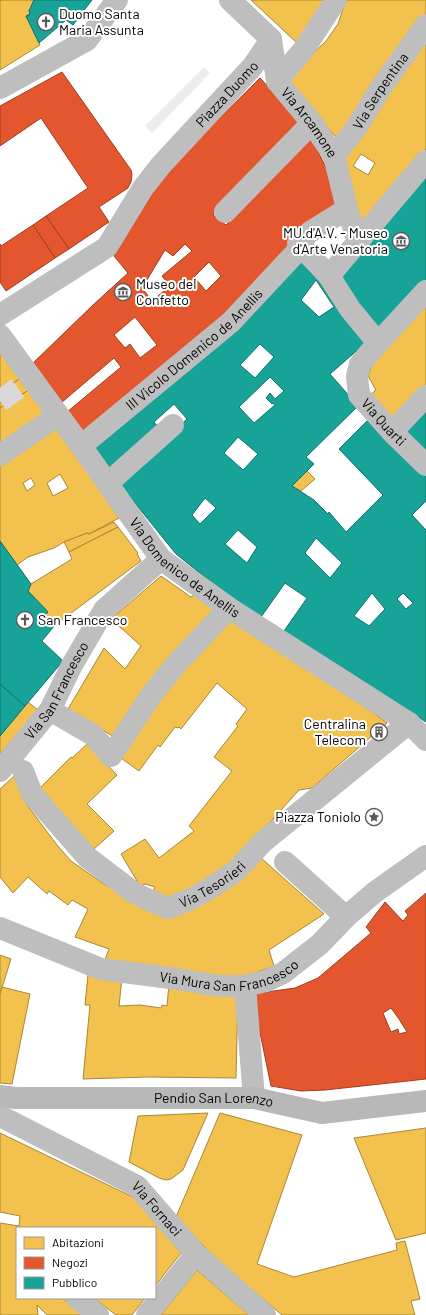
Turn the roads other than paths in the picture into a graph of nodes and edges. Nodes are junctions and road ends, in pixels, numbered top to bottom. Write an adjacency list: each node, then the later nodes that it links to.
1 (117, 0): 7 (street)
2 (230, 0): 5 (street)
3 (336, 0): 6 (street)
4 (426, 25): 9 (street, Via Serpentina)
5 (270, 39): 6 (street, Via Arcamone); 17 (street, Piazza Duomo)
6 (277, 81): 8 (street, Via Arcamone)
7 (0, 88)
8 (312, 123): 9 (street, Via Arcamone); 12 (street)
9 (334, 156): 11 (street, Via Arcamone)
10 (426, 161): 13 (street)
11 (346, 209): 13 (street, Via Arcamone); 14 (street, III Vicolo Domenico de Anellis)
12 (225, 212)
13 (358, 241): 15 (street)
14 (302, 246): 15 (street); 24 (street, III Vicolo Domenico de Anellis)
15 (329, 276): 19 (street)
16 (426, 291): 19 (street, Via Quarti)
17 (0, 315)
18 (0, 336): 21 (street, Via Domenico de Anellis)
19 (378, 343): 23 (street, Via Quarti)
20 (426, 396): 23 (street)
21 (58, 415): 24 (street, Via Domenico de Anellis); 25 (street)
22 (173, 425): 27 (street)
23 (392, 432): 26 (street, Via Quarti)
24 (81, 446): 27 (street, Via Domenico de Anellis)
25 (0, 456)
26 (426, 465)
27 (108, 483): 28 (street, Via Domenico de Anellis)
28 (162, 559): 29 (street, Via Domenico de Anellis); 30 (street, Via San Francesco)
29 (229, 608): 30 (street); 31 (street, Via Domenico de Anellis)
30 (50, 710): 33 (street, Via San Francesco)
31 (409, 724): 32 (street, Via Domenico de Anellis); 34 (street, Via Tesorieri)
32 (426, 740)
33 (0, 771)
34 (23, 771)
35 (426, 856): 37 (street, Via Mura San Francesco)
36 (285, 862): 37 (street)
37 (346, 917): 39 (street, Via Mura San Francesco)
38 (0, 928): 39 (street, Via Mura San Francesco)
39 (245, 986): 41 (street)
40 (0, 1096): 41 (street, Pendio San Lorenzo)
41 (254, 1098): 42 (street, Pendio San Lorenzo)
42 (426, 1101)
43 (0, 1116): 44 (street, Via Fornaci)
44 (196, 1254): 47 (street); 48 (street, Via Fornaci)
45 (78, 1299): 46 (street)
46 (98, 1315)
47 (148, 1315)
48 (265, 1315)

